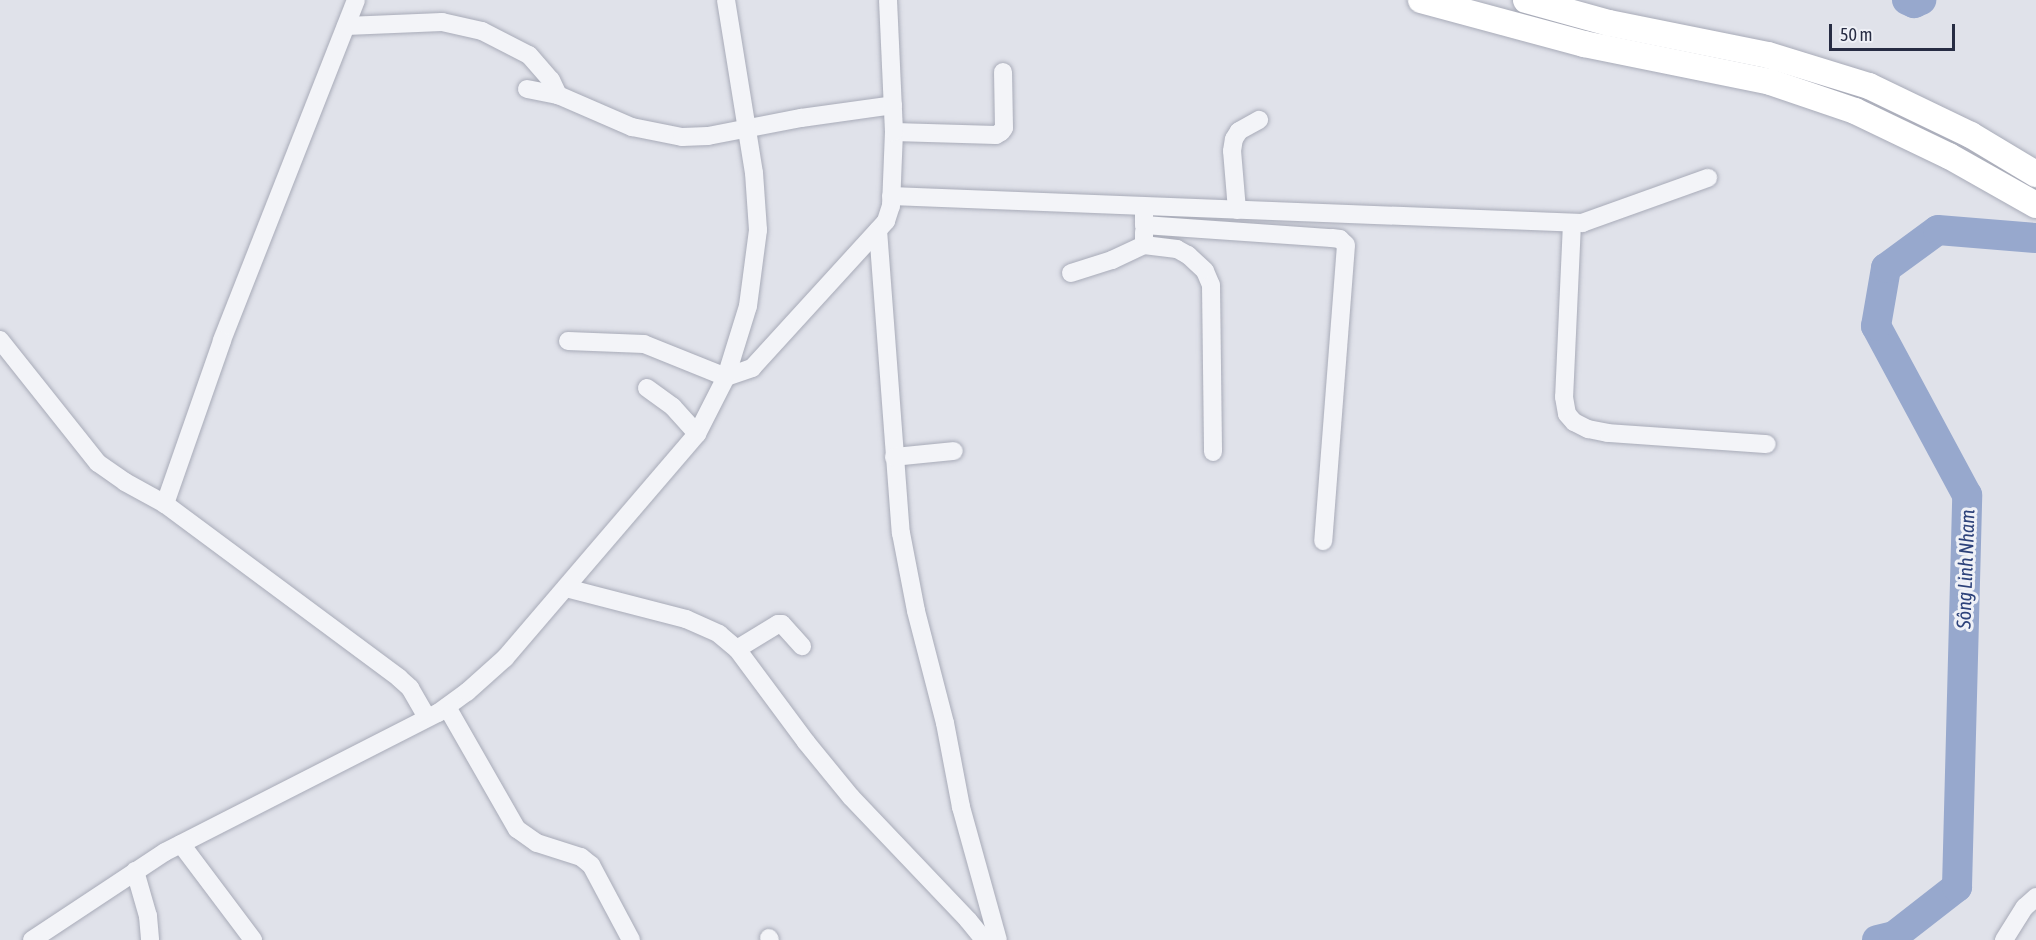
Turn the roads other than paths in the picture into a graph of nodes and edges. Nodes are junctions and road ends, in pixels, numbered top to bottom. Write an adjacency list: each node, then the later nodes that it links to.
1 (356, 0): 6 (street)
2 (726, 0): 12 (street)
3 (888, 0): 10 (street)
4 (1421, 0): 17 (highway)
5 (1526, 0): 14 (highway)
6 (346, 26): 9 (street); 33 (street)
7 (1003, 72): 13 (street)
8 (527, 89): 9 (street)
9 (558, 95): 12 (street)
10 (892, 105): 12 (street); 13 (street)
11 (1259, 120): 18 (street)
12 (745, 129): 26 (street)
13 (894, 132): 16 (street)
14 (2036, 174)
15 (1708, 178): 20 (street)
16 (891, 196): 19 (street); 21 (street)
17 (2036, 206)
18 (1237, 210): 19 (street); 20 (street)
19 (1144, 216): 22 (street); 34 (street)
20 (1572, 223): 29 (street)
21 (878, 230): 26 (street); 32 (street)
22 (1144, 245): 23 (street); 31 (street)
23 (1071, 273)
24 (0, 340): 33 (street)
25 (568, 341): 26 (street)
26 (726, 377): 28 (street)
27 (647, 388): 28 (street)
28 (697, 434): 35 (street)
29 (1767, 444)
30 (954, 451): 32 (street)
31 (1213, 452)
32 (894, 457): 48 (street)
33 (165, 504): 39 (street)
34 (1323, 541)
35 (566, 588): 37 (street); 38 (street)
36 (802, 646): 37 (street)
37 (737, 649): 47 (street)
38 (447, 707): 39 (street); 46 (street)
39 (428, 718): 40 (street)
40 (181, 844): 41 (street); 45 (street)
41 (135, 871): 43 (street); 44 (street)
42 (2036, 897): 49 (street)
43 (32, 940)
44 (150, 940)
45 (253, 940)
46 (631, 940)
47 (984, 940)
48 (998, 940)
49 (2004, 940)

